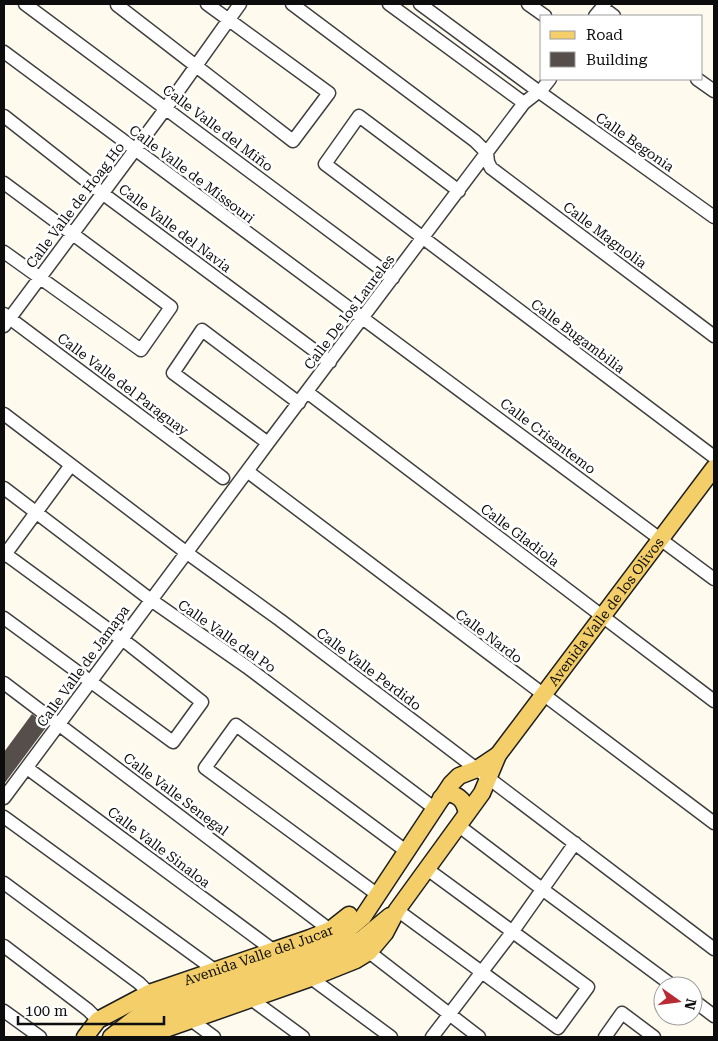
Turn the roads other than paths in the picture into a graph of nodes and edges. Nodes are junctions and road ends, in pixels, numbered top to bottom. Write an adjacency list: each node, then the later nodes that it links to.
1 (25, 4): 20 (street, Calle Valle del Miño)
2 (117, 4): 14 (street)
3 (207, 4): 12 (street)
4 (240, 4): 12 (street, Calle Valle de Hoag Ho)
5 (292, 4): 23 (street)
6 (389, 4): 19 (street)
7 (420, 4): 17 (street, Calle Begonia)
8 (528, 4): 10 (street)
9 (601, 9): 11 (street)
10 (544, 15)
11 (612, 15)
12 (228, 19): 14 (street, Calle Valle de Hoag Ho); 14 (street)
13 (4, 52): 22 (street, Calle Valle de Missouri)
14 (197, 65): 20 (street, Calle Valle de Hoag Ho)
15 (549, 80): 17 (street, Calle De los Laureles)
16 (698, 80): 18 (street)
17 (538, 91): 19 (street, Calle De los Laureles); 27 (street, Calle Begonia)
18 (714, 91)
19 (524, 103): 23 (street, Calle De los Laureles)
20 (166, 108): 22 (street, Calle Valle de Hoag Ho); 32 (street, Calle Valle del Miño)
21 (4, 116): 26 (street, Calle Valle del Navia)
22 (135, 150): 26 (street, Calle Valle de Hoag Ho); 33 (street, Calle Valle de Missouri)
23 (487, 153): 25 (street, Calle De los Laureles); 35 (street, Calle Magnolia)
24 (4, 183): 28 (street)
25 (459, 191): 29 (street, Calle De los Laureles); 29 (street, Calle Bugambilia)
26 (102, 193): 28 (street, Calle Valle de Hoag Ho); 36 (street, Calle Valle del Navia)
27 (714, 216)
28 (72, 234): 31 (street, Calle Valle de Hoag Ho); 31 (street)
29 (423, 238): 32 (street, Calle De los Laureles); 41 (street, Calle Bugambilia)
30 (4, 252): 31 (street)
31 (39, 278): 34 (street, Calle Valle de Hoag Ho)
32 (394, 278): 33 (street, Calle De los Laureles)
33 (363, 318): 36 (street, Calle De los Laureles); 48 (street, Calle Crisantemo)
34 (6, 320): 45 (street, Calle Valle del Paraguay)
35 (714, 336)
36 (330, 362): 37 (street, Calle De los Laureles)
37 (307, 392): 38 (street, Calle De los Laureles); 53 (street, Calle Gladiola)
38 (299, 403): 40 (street, Calle De los Laureles); 40 (street)
39 (4, 414): 42 (street, Calle Valle Perdido)
40 (268, 443): 44 (street, Calle De los Laureles)
41 (714, 457)
42 (72, 465): 47 (street); 49 (street, Calle Valle Perdido)
43 (714, 468): 48 (main road, Avenida Valle de los Olivos)
44 (247, 471): 49 (street, Calle De los Laureles); 58 (street, Calle Nardo)
45 (223, 478)
46 (4, 488): 47 (street, Calle Valle del Po)
47 (35, 512): 50 (street); 52 (street, Calle Valle del Po)
48 (661, 538): 51 (street, Calle Crisantemo); 53 (main road, Avenida Valle de los Olivos)
49 (187, 553): 52 (street, Calle Valle de Jamapa); 62 (street, Calle Valle Perdido)
50 (4, 554): 55 (street)
51 (714, 579)
52 (151, 600): 55 (street, Calle Valle de Jamapa); 64 (street, Calle Valle del Po)
53 (602, 616): 58 (main road, Avenida Valle de los Olivos); 59 (street, Calle Gladiola)
54 (4, 618): 56 (street)
55 (121, 640): 56 (street, Calle Valle de Jamapa); 56 (street)
56 (90, 682): 60 (street, Calle Valle de Jamapa)
57 (4, 683): 60 (street, Calle Valle Senegal)
58 (542, 694): 62 (main road, Avenida Valle de los Olivos); 67 (street, Calle Nardo)
59 (714, 701)
60 (58, 725): 61 (street, Calle Valle de Jamapa); 75 (street, Calle Valle Senegal)
61 (27, 768): 63 (street, Calle Valle de Jamapa); 79 (street, Calle Valle Sinaloa)
62 (482, 773): 64 (main road, Avenida Valle del Jucar); 66 (main road, Avenida Valle del Jucar); 68 (street, Calle Valle Perdido)
63 (4, 798)
64 (437, 804): 66 (main road); 69 (main road, Avenida Valle del Jucar)
65 (4, 817): 81 (street)
66 (463, 820): 70 (main road, Avenida Valle del Jucar); 72 (street)
67 (714, 823)
68 (575, 843): 72 (street); 78 (street, Calle Valle Perdido)
69 (406, 851): 73 (main road, Avenida Valle del Jucar); 73 (street)
70 (427, 869): 74 (main road, Avenida Valle del Jucar); 76 (street)
71 (4, 883): 86 (street)
72 (542, 889): 76 (street); 84 (street)
73 (378, 895): 75 (main road, Avenida Valle del Jucar); 83 (main road, Avenida Valle del Jucar)
74 (397, 910): 80 (main road, Avenida Valle del Jucar); 82 (street); 83 (main road, Avenida Valle del Jucar)
75 (330, 930): 79 (main road, Avenida Valle del Jucar)
76 (512, 931): 82 (street); 82 (street)
77 (4, 946): 92 (street)
78 (714, 949)
79 (273, 950): 81 (main road, Avenida Valle del Jucar)
80 (369, 952): 85 (main road, Avenida Valle del Jucar); 90 (street)
81 (216, 971): 86 (main road, Avenida Valle del Jucar)
82 (480, 973): 90 (street)
83 (258, 975): 96 (main road, Avenida Valle del Jucar); 97 (main road, Avenida Valle del Jucar)
84 (659, 976)
85 (311, 978): 87 (main road, Avenida Valle del Jucar); 101 (street)
86 (149, 993): 92 (main road, Avenida Valle del Jucar)
87 (252, 999): 93 (main road, Avenida Valle del Jucar); 100 (street)
88 (703, 1008): 91 (street)
89 (4, 1011): 94 (street)
90 (449, 1014): 102 (street); 103 (street)
91 (714, 1016)
92 (98, 1020): 95 (main road, Avenida Valle del Jucar)
93 (190, 1020): 98 (main road, Avenida Valle del Jucar); 99 (street)
94 (40, 1037)
95 (85, 1037)
96 (110, 1037)
97 (129, 1037)
98 (145, 1037)
99 (214, 1037)
100 (303, 1037)
101 (391, 1037)
102 (432, 1037)
103 (479, 1037)
104 (605, 1037): 105 (street)
105 (654, 1037)

